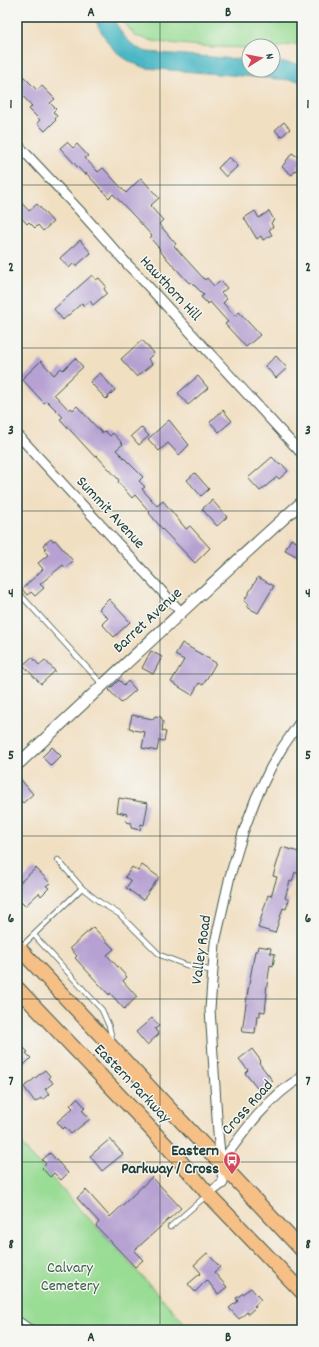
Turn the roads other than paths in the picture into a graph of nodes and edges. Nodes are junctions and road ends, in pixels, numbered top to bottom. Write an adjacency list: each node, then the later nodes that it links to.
1 (17, 144): 3 (street, Hawthorn Hill)
2 (17, 434): 6 (street, Summit Avenue)
3 (302, 454)
4 (302, 502): 6 (street, Barret Avenue)
5 (17, 592): 7 (lane)
6 (181, 612): 7 (street, Barret Avenue)
7 (104, 686): 9 (street, Barret Avenue)
8 (302, 719): 14 (street, Valley Road)
9 (17, 765)
10 (58, 860): 11 (lane)
11 (82, 888): 12 (lane); 14 (lane)
12 (34, 934): 13 (lane); 16 (lane)
13 (18, 947): 16 (main road, Eastern Parkway)
14 (213, 971): 18 (street, Valley Road)
15 (18, 992): 19 (main road, Eastern Parkway)
16 (109, 1044): 18 (main road, Eastern Parkway)
17 (302, 1077): 18 (street, Cross Road)
18 (221, 1163): 19 (street, Valley Road); 21 (main road, Eastern Parkway)
19 (208, 1194): 20 (lane); 22 (main road, Eastern Parkway)
20 (170, 1227)
21 (302, 1250)
22 (302, 1292)
23 (17, 1318): 24 (lane)
24 (42, 1330)

